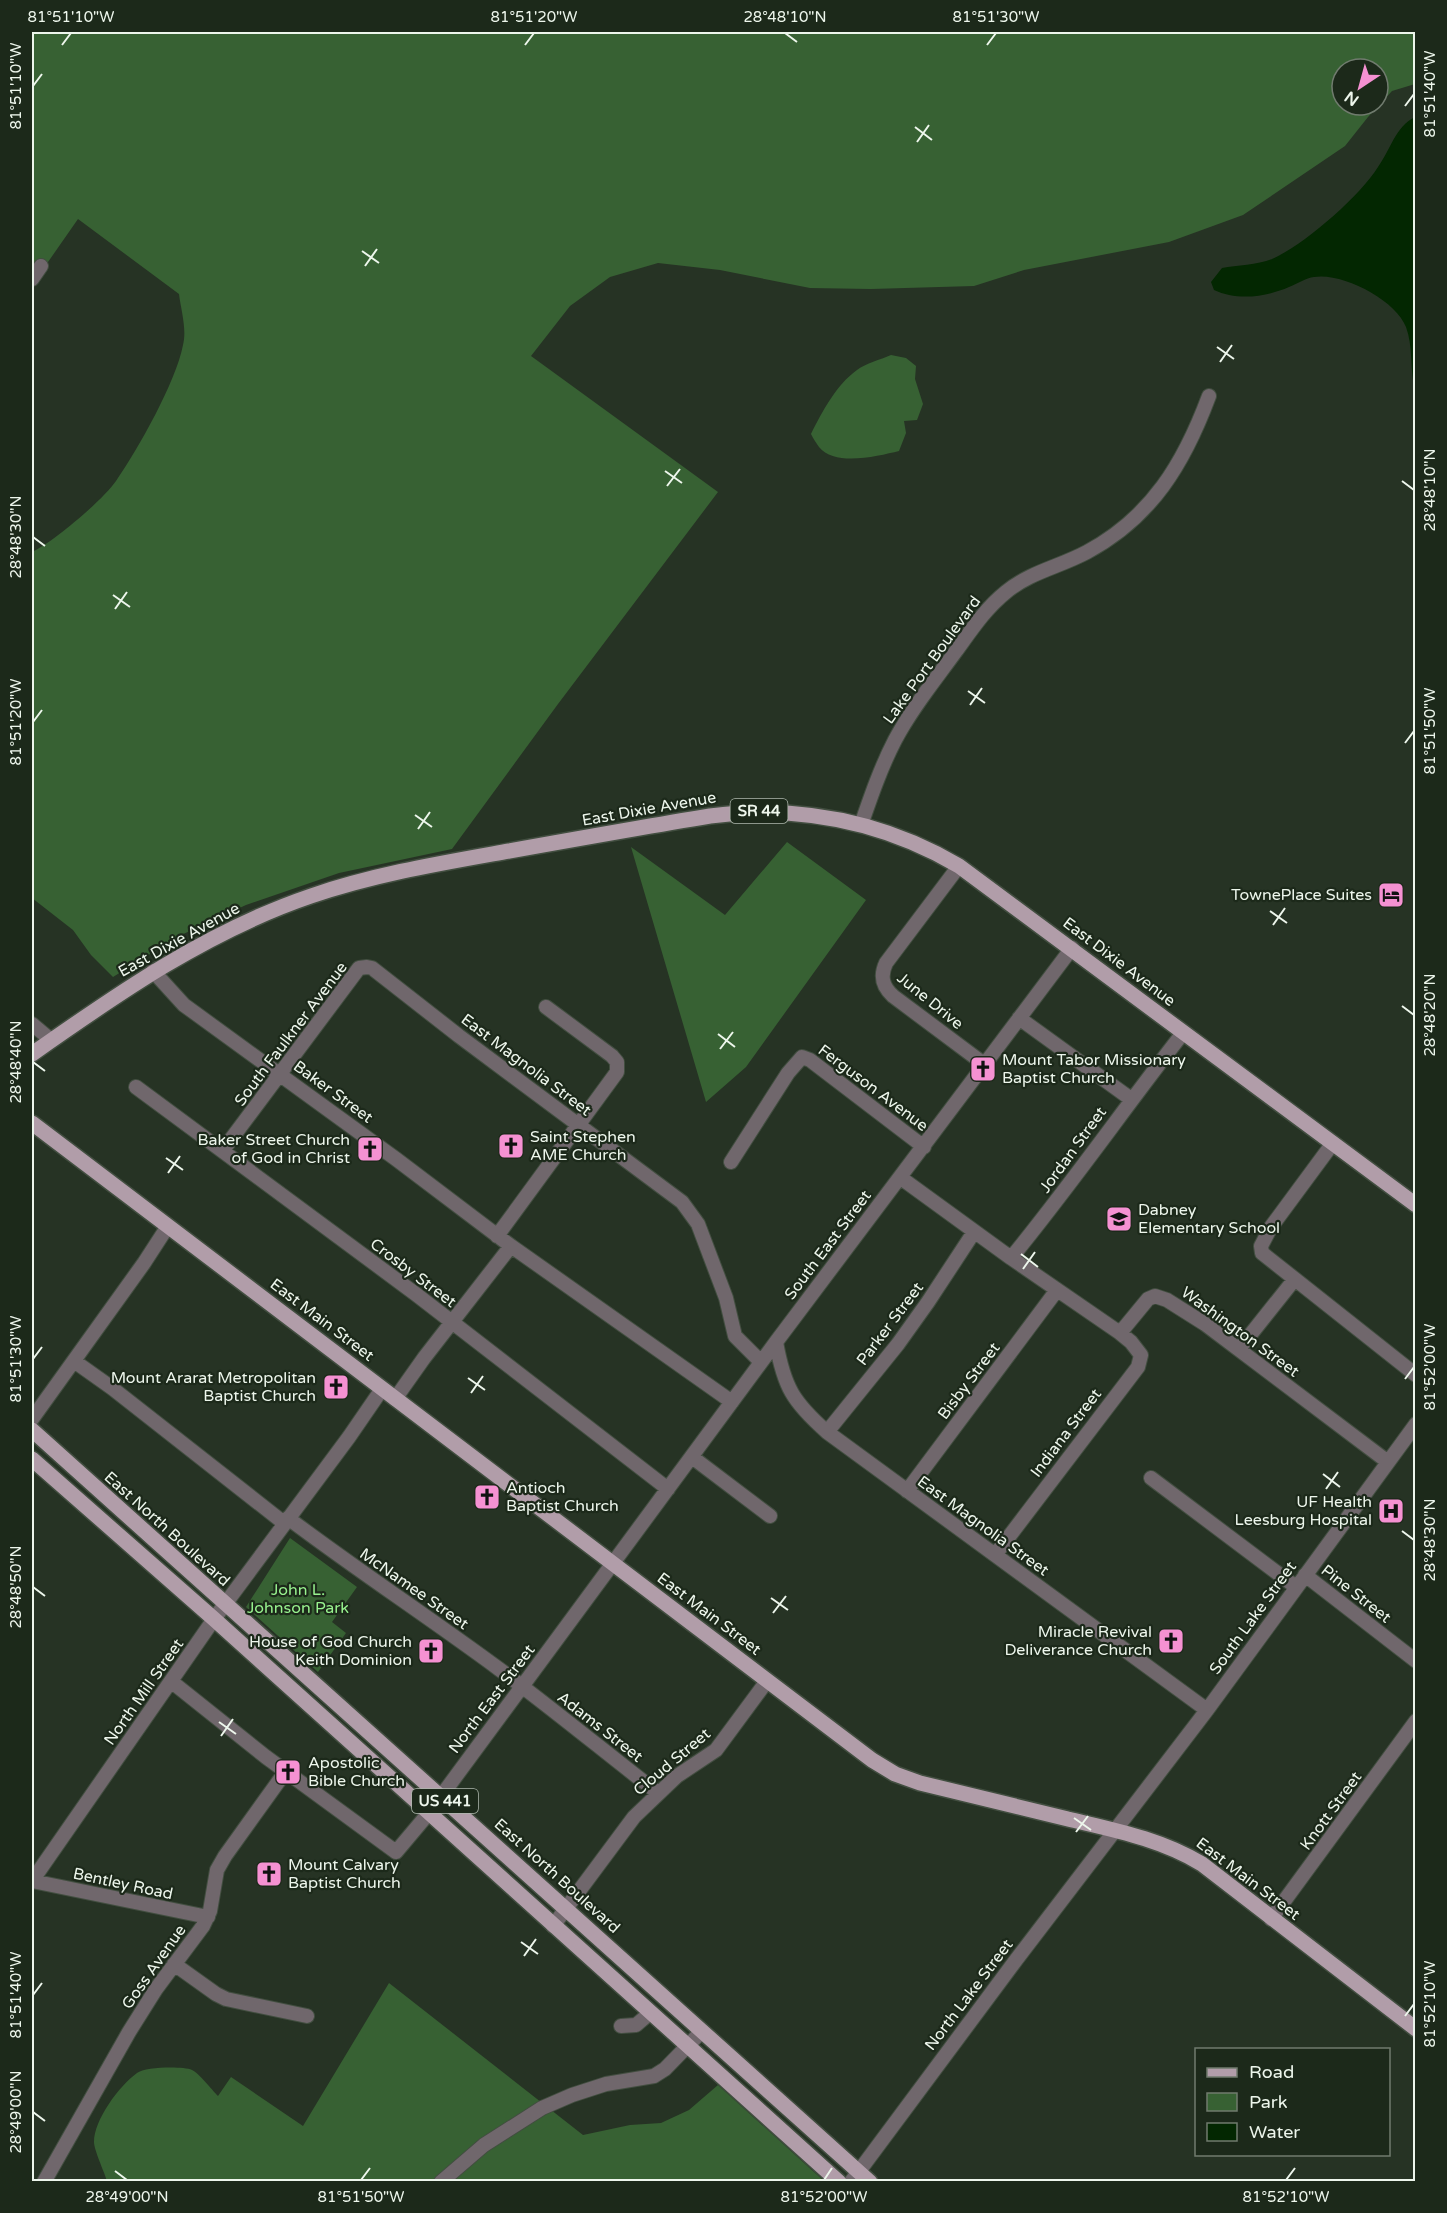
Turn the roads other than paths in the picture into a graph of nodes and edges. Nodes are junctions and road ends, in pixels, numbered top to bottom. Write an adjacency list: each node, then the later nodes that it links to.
1 (41, 266): 2 (street)
2 (32, 279)
3 (1209, 396): 4 (street, Lake Port Boulevard)
4 (861, 825): 5 (main road, East Dixie Avenue / SR 44); 8 (main road, East Dixie Avenue / SR 44)
5 (959, 866): 6 (main road, East Dixie Avenue / SR 44); 15 (street, June Drive)
6 (1072, 948): 10 (street, South East Street); 12 (main road, East Dixie Avenue / SR 44)
7 (363, 968): 16 (street, South Faulkner Avenue); 20 (street, East Magnolia Street)
8 (153, 971): 13 (main road, East Dixie Avenue / SR 44); 16 (street, Baker Street)
9 (546, 1007): 20 (street)
10 (1019, 1018): 15 (street, South East Street); 18 (street)
11 (32, 1024): 13 (street)
12 (1183, 1033): 18 (street, Jordan Street); 21 (main road, East Dixie Avenue / SR 44)
13 (51, 1040): 14 (main road, East Dixie Avenue / SR 44)
14 (32, 1054)
15 (984, 1064): 22 (street, South East Street)
16 (280, 1074): 23 (street, South Faulkner Avenue); 29 (street, Baker Street)
17 (136, 1087): 23 (street, Crosby Street)
18 (1131, 1100): 31 (street, Jordan Street)
19 (32, 1123): 27 (main road, East Main Street)
20 (578, 1126): 29 (street); 39 (street, East Magnolia Street)
21 (1333, 1143): 26 (main road, East Dixie Avenue / SR 44); 32 (street)
22 (924, 1147): 24 (street, Ferguson Avenue); 25 (street, South East Street)
23 (223, 1150): 34 (street, Crosby Street)
24 (731, 1162)
25 (901, 1178): 28 (street); 36 (street, South East Street)
26 (1416, 1205)
27 (168, 1226): 38 (street); 41 (main road, East Main Street)
28 (974, 1232): 31 (street); 47 (street, Parker Street)
29 (497, 1236): 30 (street, Baker Street)
30 (511, 1246): 34 (street); 43 (street)
31 (1011, 1258): 33 (street)
32 (1294, 1280): 37 (street); 40 (street)
33 (1057, 1290): 35 (street); 53 (street, Bisby Street)
34 (452, 1322): 42 (street); 52 (street, Crosby Street)
35 (1120, 1333): 37 (street, Washington Street); 56 (street, Indiana Street)
36 (776, 1342): 39 (street, South East Street); 47 (street, East Magnolia Street)
37 (1239, 1349): 50 (street, Washington Street)
38 (74, 1361): 44 (street); 55 (street, McNamee Street)
39 (761, 1362): 43 (street, South East Street)
40 (1416, 1375)
41 (382, 1389): 42 (main road, East Main Street); 55 (street, North Mill Street)
42 (395, 1399): 57 (main road, East Main Street)
43 (732, 1402): 48 (street, South East Street)
44 (32, 1419)
45 (1416, 1424): 50 (street, South Lake Street)
46 (32, 1430): 59 (main road, East North Boulevard / US 441)
47 (827, 1432): 53 (street, East Magnolia Street)
48 (692, 1457): 52 (street, South East Street); 54 (street)
49 (32, 1460): 60 (main road, US 441)
50 (1388, 1462): 58 (street, South Lake Street)
51 (1150, 1478): 58 (street, Pine Street)
52 (668, 1489): 57 (street, South East Street)
53 (907, 1491): 56 (street, East Magnolia Street)
54 (770, 1516)
55 (286, 1520): 59 (street, North Mill Street); 64 (street, McNamee Street)
56 (995, 1555): 65 (street, East Magnolia Street)
57 (612, 1563): 62 (main road, East Main Street); 64 (street, North East Street)
58 (1300, 1581): 61 (street, Pine Street); 65 (street, South Lake Street)
59 (225, 1604): 60 (street, North Mill Street); 69 (main road, East North Boulevard / US 441)
60 (214, 1619): 63 (street, North Mill Street); 70 (main road, US 441)
61 (1416, 1661)
62 (767, 1681): 68 (street, Cloud Street); 71 (main road, East Main Street)
63 (172, 1682): 67 (street); 72 (street, North Mill Street)
64 (522, 1686): 68 (street, Adams Street); 69 (street, North East Street)
65 (1207, 1710): 71 (street, South Lake Street)
66 (1416, 1721): 75 (street, Knott Street)
67 (286, 1771): 70 (street, North East Street); 74 (street, Goss Avenue)
68 (658, 1793): 73 (street, Cloud Street)
69 (440, 1797): 70 (street, North East Street); 73 (main road, East North Boulevard / US 441)
70 (428, 1814): 76 (main road, US 441)
71 (1115, 1830): 75 (main road, East Main Street); 84 (street, North Lake Street)
72 (32, 1881): 74 (street, Bentley Road)
73 (566, 1909): 76 (street, Cloud Street); 82 (main road, East North Boulevard / US 441)
74 (207, 1917): 77 (street, Goss Avenue)
75 (1271, 1919): 81 (main road, East Main Street)
76 (553, 1926): 78 (main road, US 441)
77 (174, 1964): 79 (street); 85 (street, Goss Avenue)
78 (650, 2013): 80 (street); 83 (main road, US 441)
79 (307, 2016)
80 (621, 2026)
81 (1416, 2029)
82 (702, 2031): 83 (street); 84 (main road, East North Boulevard / US 441)
83 (688, 2047): 86 (street); 87 (main road, US 441)
84 (860, 2178)
85 (44, 2181)
86 (441, 2181)
87 (839, 2181)

